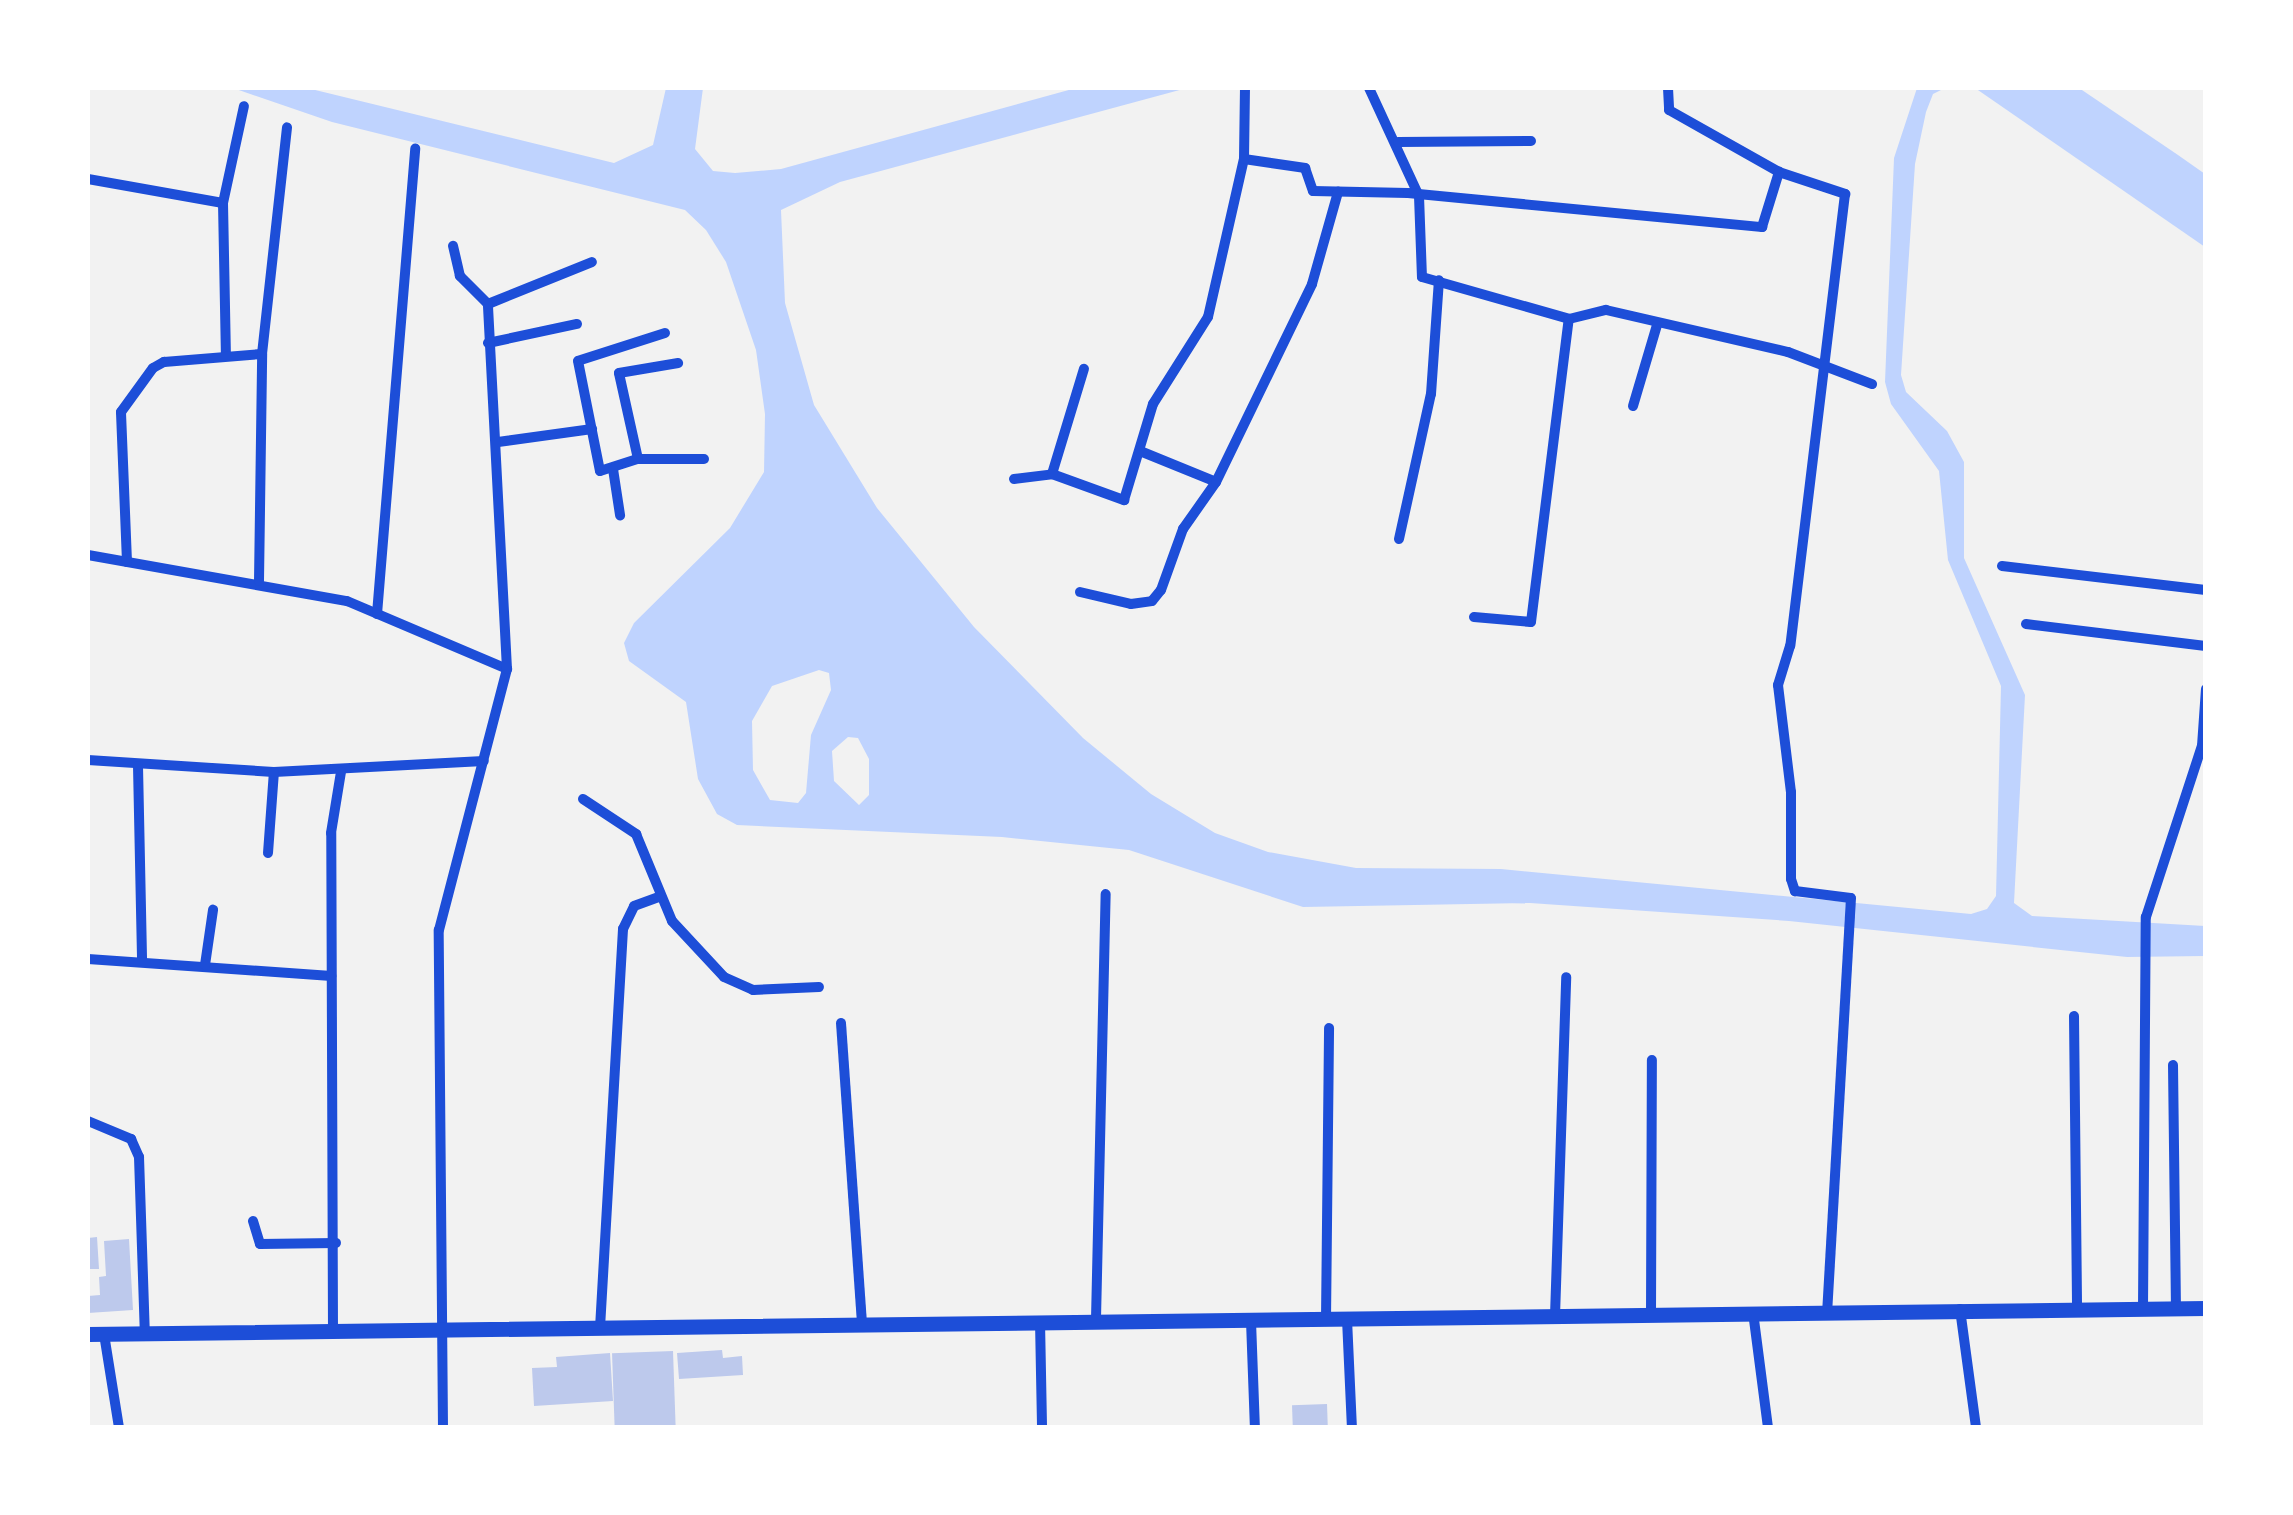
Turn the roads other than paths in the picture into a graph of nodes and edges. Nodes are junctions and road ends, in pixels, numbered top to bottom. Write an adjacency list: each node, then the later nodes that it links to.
1 (1245, 88): 9 (street)
2 (1369, 88): 7 (street)
3 (1668, 88): 10 (street)
4 (244, 106): 14 (street)
5 (287, 127): 24 (street)
6 (1530, 141): 7 (street)
7 (1398, 142): 13 (street)
8 (415, 149): 48 (street)
9 (1244, 159): 12 (street); 33 (street)
10 (1779, 172): 13 (street); 27 (street)
11 (88, 179): 14 (street)
12 (1338, 192): 13 (street); 39 (street)
13 (1419, 196): 17 (street)
14 (223, 202): 25 (street)
15 (454, 246): 18 (street)
16 (592, 262): 18 (street)
17 (1439, 280): 19 (street); 41 (street)
18 (488, 304): 23 (street)
19 (1569, 319): 21 (street); 49 (street)
20 (577, 324): 23 (street)
21 (1657, 325): 27 (street); 30 (street)
22 (665, 333): 31 (street)
23 (488, 344): 32 (street)
24 (262, 354): 25 (street); 45 (street)
25 (226, 355): 43 (street)
26 (678, 363): 35 (street)
27 (1827, 368): 29 (street); 83 (street)
28 (1084, 369): 37 (street)
29 (1872, 384)
30 (1633, 406)
31 (592, 429): 32 (street); 36 (street)
32 (498, 442): 52 (street)
33 (1140, 451): 37 (street); 39 (street)
34 (704, 458): 35 (street)
35 (638, 459): 36 (street)
36 (613, 469): 40 (street)
37 (1052, 474): 38 (street)
38 (1014, 479)
39 (1216, 482): 47 (street)
40 (620, 516)
41 (1400, 539)
42 (88, 555): 43 (street)
43 (127, 562): 45 (street)
44 (2002, 566): 46 (street)
45 (259, 581): 48 (street)
46 (2206, 590)
47 (1080, 592)
48 (377, 614): 52 (street)
49 (1474, 617)
50 (2026, 624): 51 (street)
51 (2206, 646)
52 (507, 668): 56 (street)
53 (2206, 689): 54 (street)
54 (2204, 747): 84 (street)
55 (88, 760): 57 (street)
56 (484, 761): 59 (street); 96 (street)
57 (138, 766): 58 (street); 66 (street)
58 (274, 772): 59 (street); 61 (street)
59 (340, 772): 68 (street)
60 (583, 799): 63 (street)
61 (268, 853)
62 (1106, 894): 88 (street)
63 (658, 897): 70 (street); 94 (street)
64 (213, 910): 67 (street)
65 (88, 960): 66 (street)
66 (142, 962): 67 (street)
67 (205, 965): 68 (street)
68 (331, 976): 78 (street)
69 (1566, 978): 87 (street)
70 (819, 987)
71 (2074, 1016): 80 (street)
72 (841, 1023): 93 (street)
73 (1329, 1028): 91 (street)
74 (1652, 1060): 86 (street)
75 (2173, 1065): 81 (street)
76 (88, 1121): 98 (street)
77 (253, 1220): 78 (street)
78 (336, 1243): 95 (street)
79 (1960, 1308): 80 (street); 83 (street); 105 (street)
80 (2078, 1308): 84 (street)
81 (2176, 1308): 82 (street); 84 (street)
82 (2206, 1308)
83 (1827, 1310): 85 (street)
84 (2143, 1310)
85 (1753, 1312): 86 (street); 104 (street)
86 (1651, 1314): 87 (street)
87 (1555, 1316): 89 (street)
88 (1096, 1319): 90 (street); 92 (street)
89 (1347, 1319): 91 (street); 103 (street)
90 (1040, 1320): 93 (street); 101 (street)
91 (1326, 1320): 92 (street)
92 (1251, 1321): 102 (street)
93 (862, 1322): 94 (street)
94 (600, 1328): 96 (street)
95 (333, 1330): 96 (street); 98 (street)
96 (442, 1330): 100 (street)
97 (96, 1334): 98 (street); 99 (street)
98 (145, 1334)
99 (119, 1428)
100 (443, 1428)
101 (1042, 1428)
102 (1254, 1428)
103 (1352, 1428)
104 (1768, 1428)
105 (1976, 1428)

